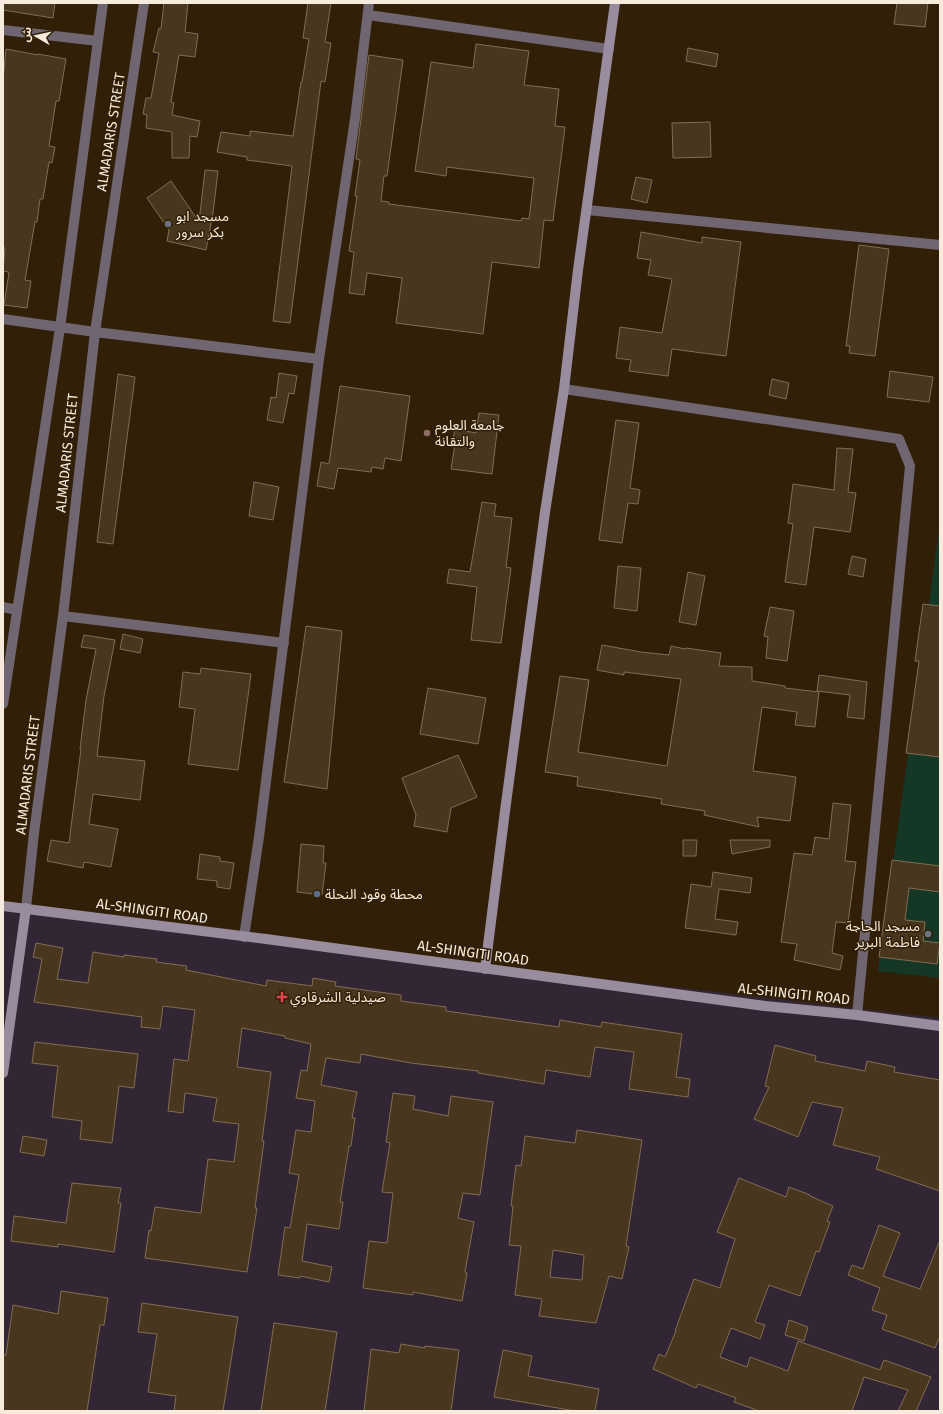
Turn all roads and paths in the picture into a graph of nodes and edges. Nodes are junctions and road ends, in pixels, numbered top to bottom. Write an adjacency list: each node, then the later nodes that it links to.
1 (103, 3): 7 (street, ALMADARIS STREET)
2 (144, 3): 13 (street, ALMADARIS STREET)
3 (369, 3): 5 (street)
4 (615, 3): 8 (street)
5 (368, 15): 8 (street); 14 (street)
6 (3, 30): 7 (street)
7 (98, 41): 12 (street, ALMADARIS STREET)
8 (609, 49): 9 (street)
9 (587, 210): 10 (street); 15 (street)
10 (940, 245)
11 (3, 319): 12 (street)
12 (60, 328): 13 (street); 17 (street, ALMADARIS STREET)
13 (95, 332): 14 (street); 18 (street, ALMADARIS STREET)
14 (319, 359): 19 (street)
15 (564, 388): 24 (street); 25 (street)
16 (3, 607): 17 (street)
17 (17, 610): 20 (street, ALMADARIS STREET)
18 (63, 616): 19 (street); 22 (street, ALMADARIS STREET)
19 (284, 643): 23 (street)
20 (3, 704)
21 (3, 906): 22 (street, AL-SHINGITI ROAD)
22 (26, 908): 23 (street, AL-SHINGITI ROAD); 27 (street)
23 (244, 937): 24 (street, AL-SHINGITI ROAD)
24 (485, 969): 25 (street, AL-SHINGITI ROAD)
25 (857, 1015): 26 (street, AL-SHINGITI ROAD)
26 (940, 1026)
27 (3, 1073)

